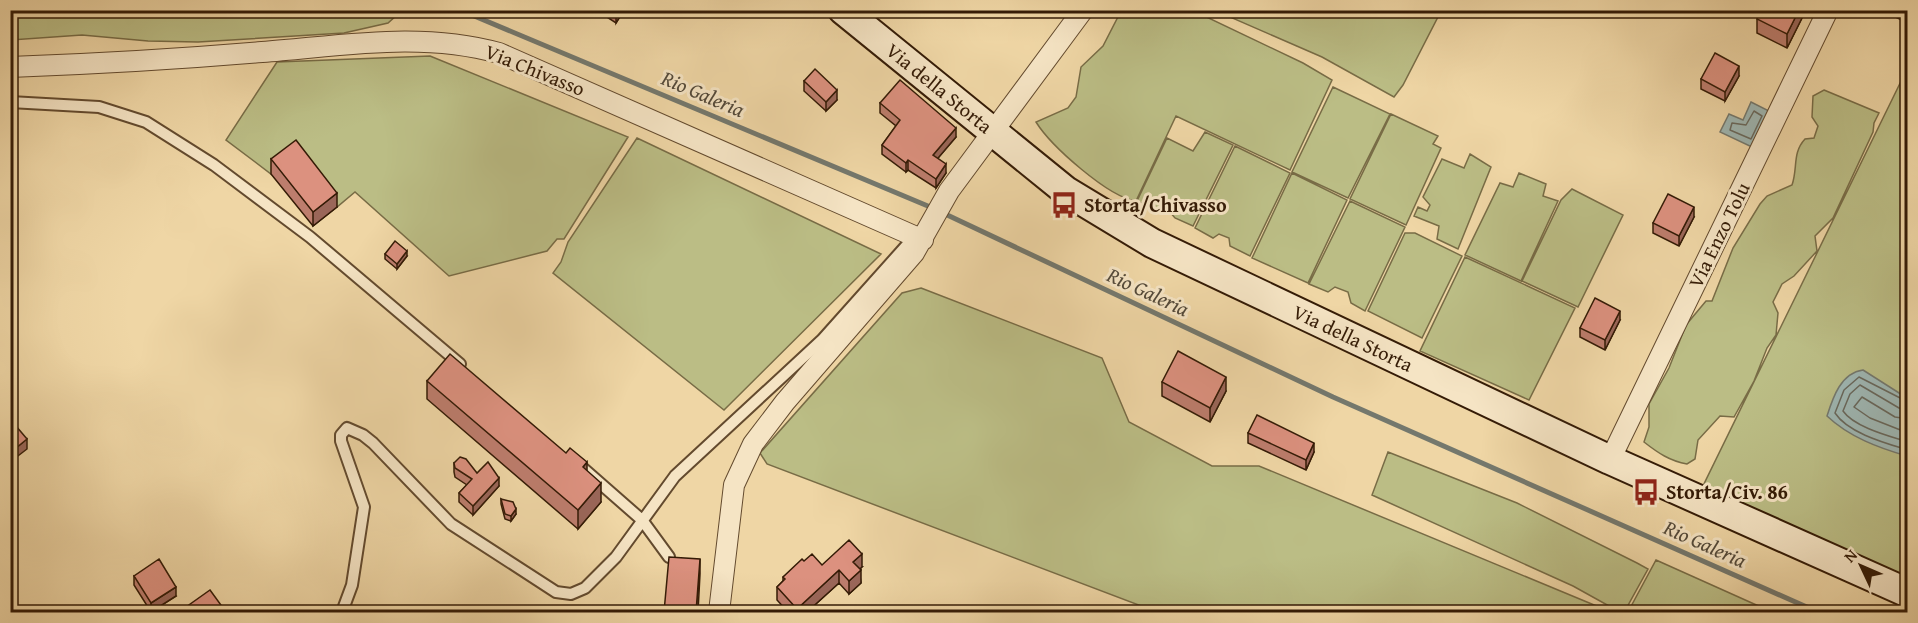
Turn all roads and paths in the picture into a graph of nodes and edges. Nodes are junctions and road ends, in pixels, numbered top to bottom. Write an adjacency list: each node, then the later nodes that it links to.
1 (843, 10): 6 (main road, Via della Storta)
2 (1083, 10): 6 (street)
3 (1828, 10): 10 (street, Via Enzo Tolu)
4 (10, 67): 7 (street, Via Chivasso)
5 (10, 102): 8 (lane)
6 (995, 133): 7 (street); 10 (main road, Via della Storta)
7 (923, 240): 11 (lane); 15 (street)
8 (471, 373)
9 (569, 455): 11 (lane)
10 (1610, 460): 13 (main road, Via della Storta)
11 (642, 520): 12 (lane); 14 (lane)
12 (669, 557)
13 (1908, 593)
14 (342, 612)
15 (719, 612)

